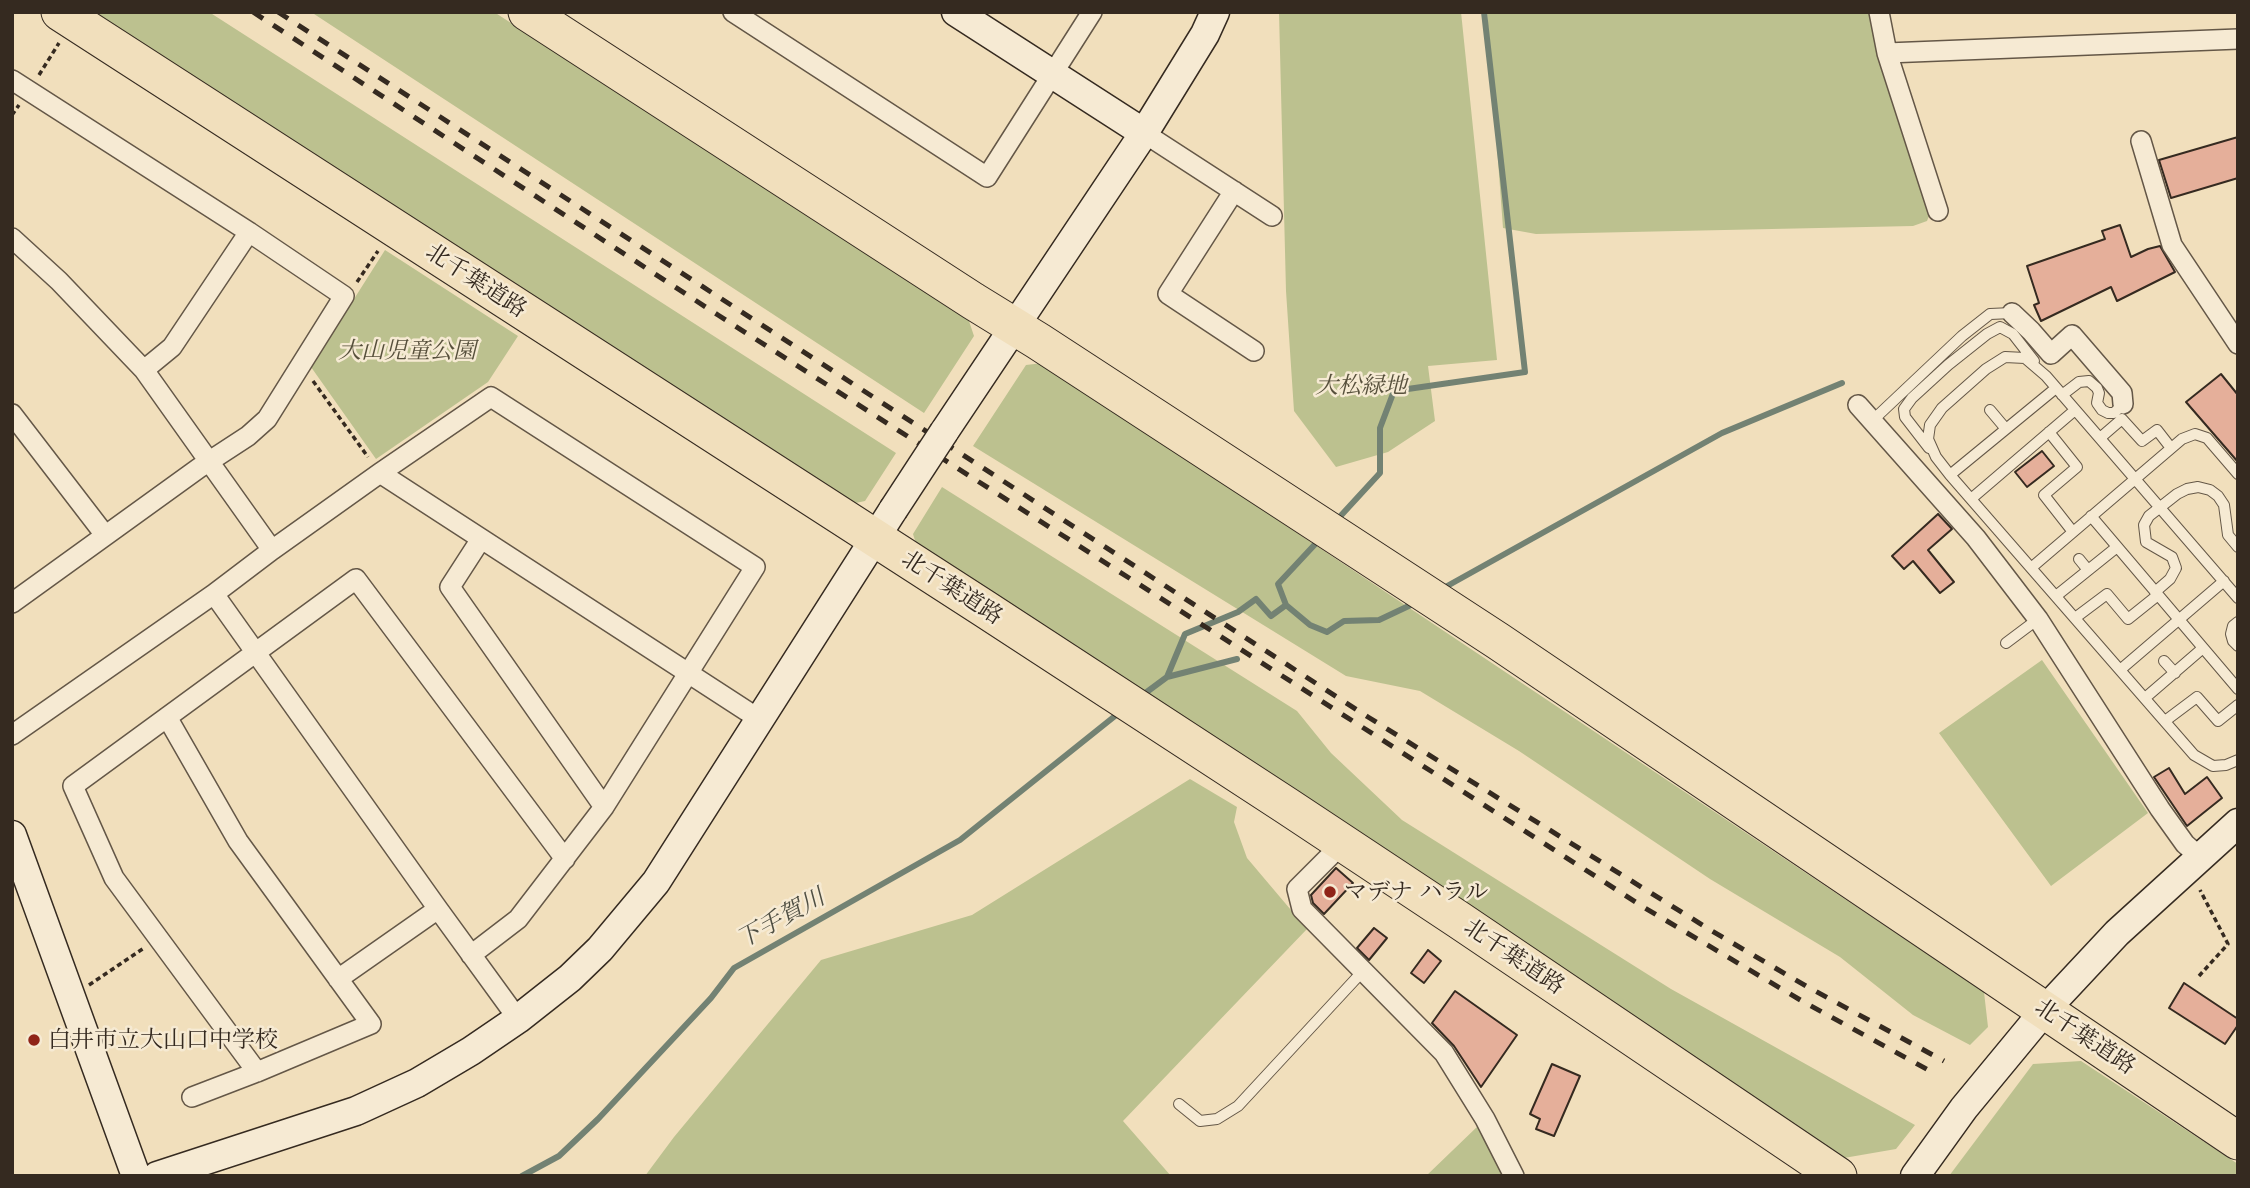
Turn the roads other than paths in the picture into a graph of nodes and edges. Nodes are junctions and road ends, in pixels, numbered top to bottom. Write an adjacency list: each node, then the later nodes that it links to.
1 (60, 12): 45 (highway, 北千葉道路)
2 (527, 12): 20 (highway, 北千葉道路)
3 (733, 12): 10 (street)
4 (956, 12): 10 (street)
5 (1092, 12): 10 (street)
6 (1215, 12): 12 (street)
7 (1879, 12): 9 (street)
8 (2238, 39): 9 (street)
9 (1887, 53): 15 (street)
10 (1054, 75): 12 (street)
11 (12, 80): 17 (street)
12 (1143, 132): 14 (street); 20 (street)
13 (2141, 141): 21 (street)
14 (1234, 191): 16 (street); 22 (street)
15 (1938, 211)
16 (1272, 216)
17 (249, 232): 23 (street); 37 (street)
18 (12, 238): 23 (street)
19 (2012, 313): 26 (street); 31 (lane)
20 (1006, 339): 45 (street, bridge); 91 (highway, 北千葉道路)
21 (2238, 344)
22 (1254, 351)
23 (144, 370): 37 (street)
24 (2046, 376): 25 (lane); 36 (lane); 36 (lane)
25 (2059, 391): 26 (lane); 29 (lane); 32 (lane)
26 (2123, 404)
27 (1858, 405): 31 (street)
28 (1990, 410): 32 (lane)
29 (2075, 410): 33 (lane); 34 (lane)
30 (12, 414): 47 (street)
31 (1872, 421): 62 (street)
32 (2006, 429): 40 (lane)
33 (2049, 432): 42 (lane); 46 (lane)
34 (2100, 438): 35 (lane); 41 (lane)
35 (2171, 448): 39 (lane); 41 (lane)
36 (1936, 457): 40 (lane)
37 (207, 461): 47 (street); 51 (street)
38 (376, 469): 48 (street); 51 (street); 71 (street)
39 (2238, 474)
40 (1951, 475): 42 (lane)
41 (2135, 479): 43 (lane); 44 (lane)
42 (1971, 499): 53 (lane)
43 (2160, 508): 50 (lane); 55 (lane); 57 (lane)
44 (2091, 516): 46 (lane); 49 (lane)
45 (884, 524): 77 (street); 84 (highway, 北千葉道路)
46 (2073, 532): 53 (lane)
47 (105, 535): 60 (street)
48 (481, 539): 71 (street); 81 (street)
49 (2117, 547): 54 (lane); 57 (lane)
50 (2238, 547)
51 (272, 550): 56 (street)
52 (2079, 559): 54 (lane)
53 (2031, 568): 58 (lane)
54 (2088, 570): 58 (lane)
55 (2224, 581): 59 (lane); 63 (lane)
56 (214, 594): 68 (street); 79 (street)
57 (2157, 594): 61 (lane); 63 (lane)
58 (2056, 596): 61 (lane)
59 (2238, 598)
60 (12, 603)
61 (2075, 618): 70 (lane)
62 (2038, 619): 65 (lane); 86 (street)
63 (2179, 620): 67 (lane); 70 (lane)
64 (2238, 622): 66 (lane)
65 (2006, 642)
66 (2238, 646)
67 (2203, 648): 72 (lane); 73 (lane)
68 (255, 652): 76 (street); 85 (street); 87 (street)
69 (2164, 661): 72 (lane)
70 (2120, 670): 74 (lane)
71 (689, 673): 77 (street); 81 (street)
72 (2175, 673): 74 (lane)
73 (2238, 689)
74 (2145, 698): 78 (lane)
75 (2238, 705): 78 (lane)
76 (167, 717): 90 (street); 93 (street)
77 (760, 719): 92 (street)
78 (2165, 721): 80 (lane)
79 (12, 735)
80 (2238, 760)
81 (604, 807): 85 (street)
82 (2238, 823): 86 (street)
83 (12, 835): 97 (street)
84 (1343, 843): 89 (street); 100 (highway, 北千葉道路)
85 (565, 859): 88 (street)
86 (2194, 862): 91 (street)
87 (438, 909): 88 (street); 90 (street)
88 (471, 955): 92 (street)
89 (1363, 971): 95 (lane); 99 (street)
90 (338, 979): 93 (street)
91 (2045, 1010): 96 (highway, 北千葉道路); 101 (street)
92 (518, 1019): 98 (street)
93 (257, 1072): 94 (street)
94 (192, 1097)
95 (1180, 1104)
96 (2238, 1141)
97 (136, 1176)
98 (157, 1176)
99 (1514, 1176)
100 (1838, 1176)
101 (1915, 1176)

